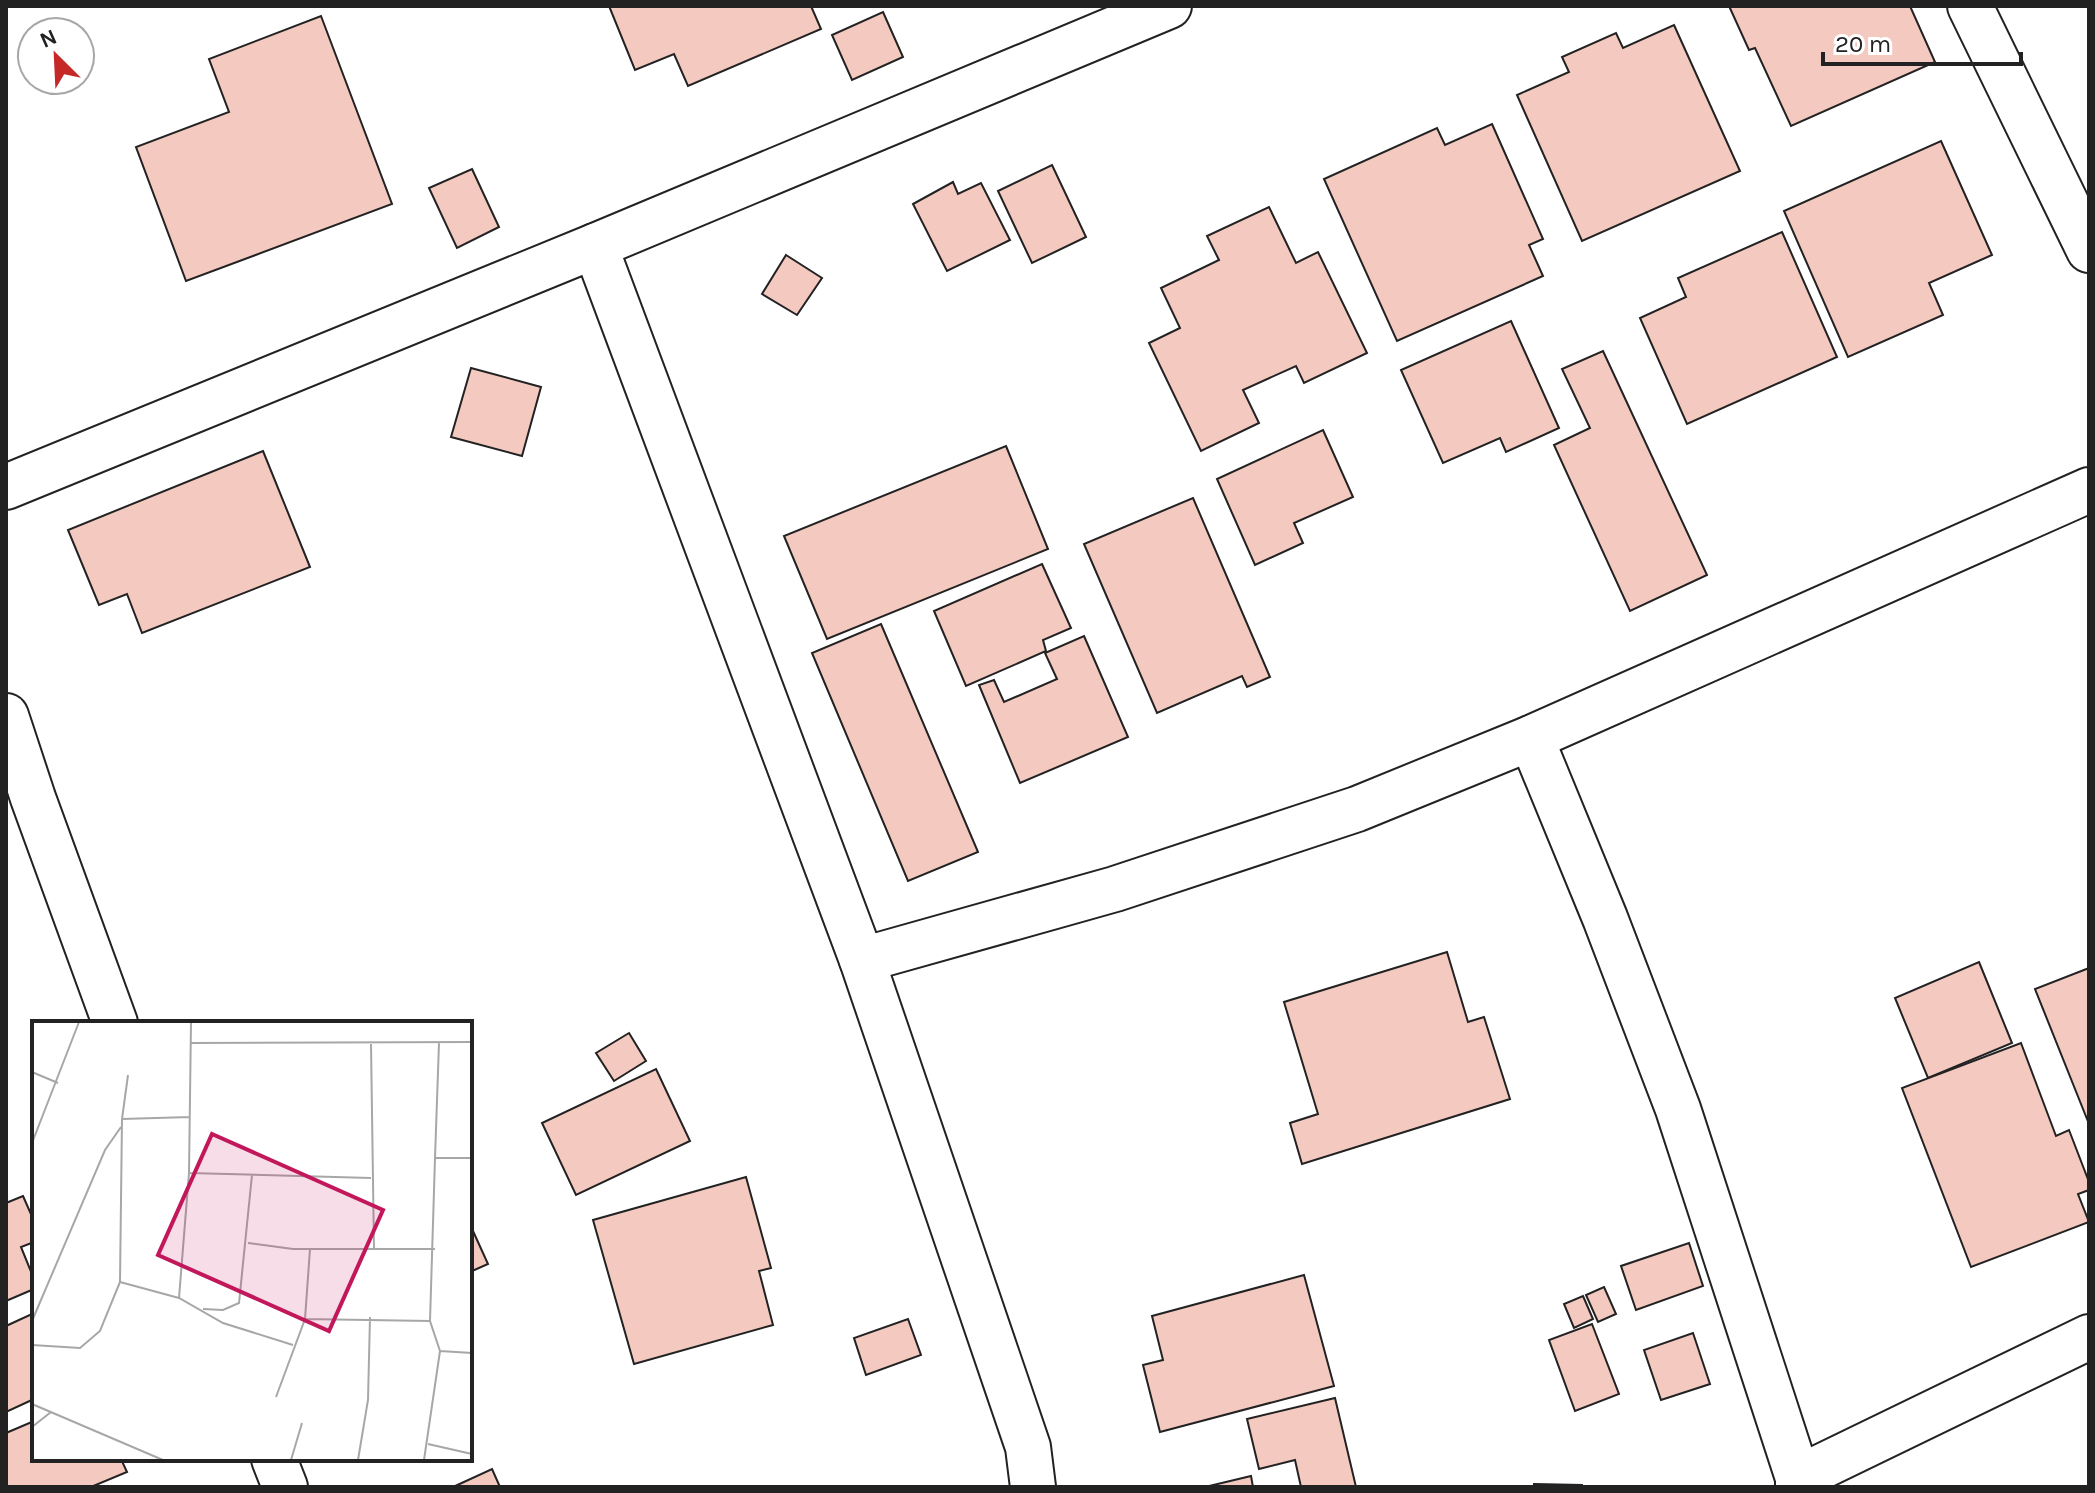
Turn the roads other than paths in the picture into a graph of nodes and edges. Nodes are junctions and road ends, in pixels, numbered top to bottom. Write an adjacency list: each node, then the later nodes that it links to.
1 (1169, 6): 3 (street)
2 (1970, 6): 4 (street)
3 (595, 246): 5 (street); 9 (street)
4 (2089, 250)
5 (6, 487)
6 (2089, 490): 8 (street)
7 (6, 716): 10 (street)
8 (1531, 738): 9 (street); 13 (street)
9 (862, 960): 15 (street)
10 (114, 1021)
11 (2089, 1337): 13 (street)
12 (275, 1461): 14 (street)
13 (1798, 1482)
14 (285, 1487)
15 (1033, 1487)

